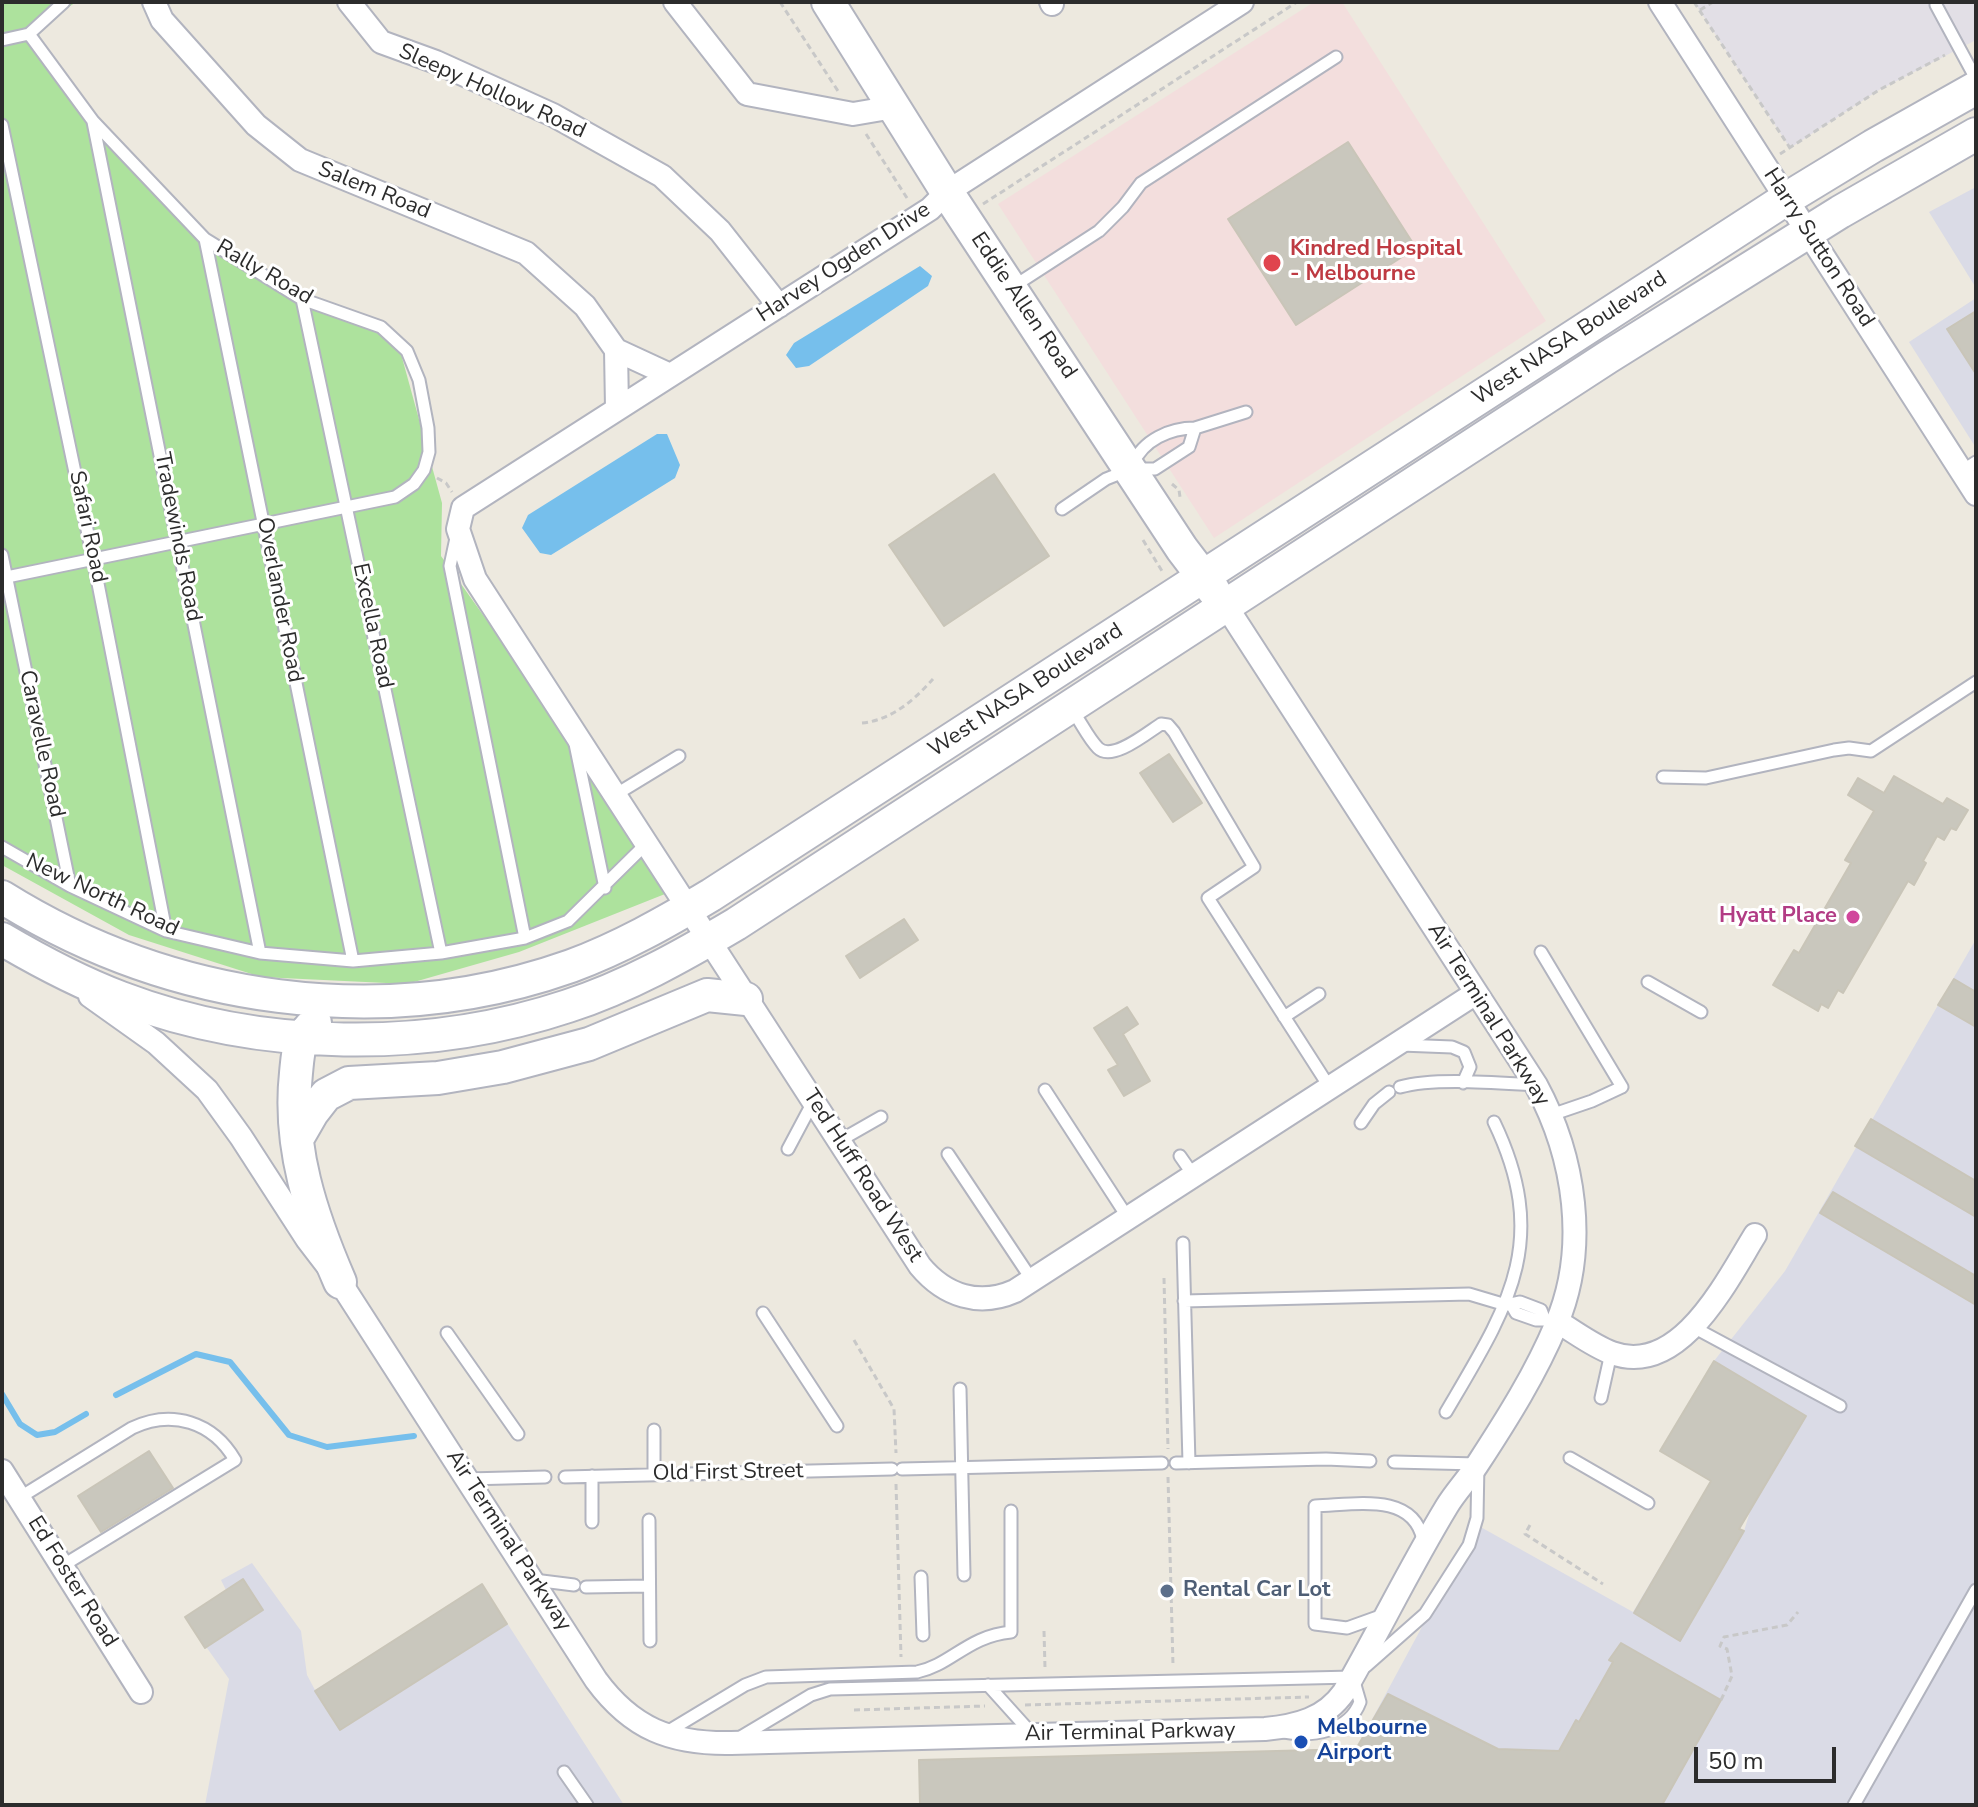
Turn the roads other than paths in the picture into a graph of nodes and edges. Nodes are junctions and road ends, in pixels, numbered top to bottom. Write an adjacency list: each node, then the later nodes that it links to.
1 (64, 2): 9 (lane)
2 (154, 2): 25 (street, Salem Road)
3 (349, 2): 24 (street, Sleepy Hollow Road)
4 (675, 2): 14 (street)
5 (828, 2): 14 (main road, Eddie Allen Road)
6 (1242, 2): 18 (street, Harvey Ogden Drive)
7 (1660, 2): 19 (street, Harry Sutton Road)
8 (1936, 5): 12 (lane)
9 (29, 34): 10 (lane); 15 (lane, Rally Road)
10 (2, 40)
11 (1336, 57): 22 (lane)
12 (1976, 79)
13 (1976, 88): 19 (main road, West NASA Boulevard)
14 (894, 107): 18 (main road, Eddie Allen Road)
15 (93, 121): 21 (lane, Rally Road); 37 (lane, Tradewinds Road)
16 (2, 125): 39 (lane, Safari Road)
17 (1976, 134): 20 (main road, West NASA Boulevard)
18 (947, 192): 22 (main road, Eddie Allen Road); 24 (street, Harvey Ogden Drive)
19 (1786, 199): 20 (street, Harry Sutton Road); 40 (main road, West NASA Boulevard)
20 (1808, 231): 30 (street, Harry Sutton Road); 42 (main road, West NASA Boulevard)
21 (205, 239): 23 (lane, Rally Road); 36 (lane, Overlander Road)
22 (1011, 288): 31 (main road, Eddie Allen Road)
23 (302, 299): 33 (lane, Excella Road); 33 (lane, Rally Road)
24 (779, 306): 26 (street, Harvey Ogden Drive)
25 (616, 350): 26 (street, Salem Road); 27 (street)
26 (670, 375): 27 (street, Harvey Ogden Drive)
27 (617, 408): 35 (street, Harvey Ogden Drive)
28 (1246, 412): 29 (lane)
29 (1195, 428): 31 (lane); 31 (lane)
30 (1969, 467): 32 (street, Harry Sutton Road)
31 (1131, 469): 34 (lane); 40 (main road, Eddie Allen Road)
32 (1976, 494)
33 (348, 508): 36 (lane); 61 (lane, Excella Road)
34 (1062, 509)
35 (461, 518): 45 (street, Ted Huff Road West); 56 (lane)
36 (263, 523): 37 (lane); 62 (lane, Overlander Road)
37 (178, 542): 39 (lane); 60 (lane, Tradewinds Road)
38 (2, 555): 41 (lane, Caravelle Road)
39 (93, 558): 41 (lane); 55 (lane, Safari Road)
40 (1202, 576): 42 (main road, Eddie Allen Road); 54 (main road, West NASA Boulevard)
41 (4, 578): 51 (lane, Caravelle Road)
42 (1226, 606): 44 (main road, West NASA Boulevard); 65 (street, Air Terminal Parkway)
43 (1976, 682): 47 (lane)
44 (1070, 707): 58 (main road, West NASA Boulevard); 70 (lane)
45 (571, 724): 48 (street, Ted Huff Road West); 52 (lane)
46 (679, 756): 48 (lane)
47 (1663, 777)
48 (615, 795): 49 (street, Ted Huff Road West)
49 (646, 844): 52 (lane, New North Road); 54 (street, Ted Huff Road West)
50 (2, 847): 51 (lane, New North Road)
51 (70, 886): 55 (lane, New North Road)
52 (605, 888): 56 (lane, New North Road)
53 (2, 897): 67 (main road, West NASA Boulevard)
54 (687, 909): 58 (street, Ted Huff Road West); 67 (main road, West NASA Boulevard)
55 (166, 931): 60 (lane, New North Road)
56 (525, 938): 61 (lane, New North Road)
57 (2, 939): 63 (main road, West NASA Boulevard)
58 (708, 941): 68 (street, Ted Huff Road West); 71 (main road, West NASA Boulevard)
59 (1541, 952): 78 (lane)
60 (260, 953): 62 (lane, New North Road)
61 (441, 953): 62 (lane, New North Road)
62 (353, 961)
63 (43, 963): 71 (main road, West NASA Boulevard); 92 (street, Air Terminal Parkway)
64 (1648, 982): 69 (lane)
65 (1476, 993): 72 (street, Ted Huff Road West); 74 (street, Air Terminal Parkway)
66 (1319, 994): 70 (lane)
67 (423, 998): 71 (main road)
68 (746, 999): 77 (street, Ted Huff Road West); 82 (main road)
69 (1701, 1012)
70 (1284, 1017): 75 (lane)
71 (302, 1037): 82 (main road)
72 (1396, 1045): 73 (lane); 75 (street, Ted Huff Road West)
73 (1463, 1083): 74 (lane); 81 (lane)
74 (1536, 1085): 78 (street, Air Terminal Parkway)
75 (1330, 1088): 87 (street, Ted Huff Road West)
76 (1045, 1090): 88 (lane)
77 (813, 1102): 83 (street, Ted Huff Road West); 84 (lane)
78 (1551, 1115): 96 (street, Air Terminal Parkway)
79 (881, 1117): 83 (lane)
80 (1494, 1122): 94 (lane)
81 (1361, 1123)
82 (297, 1139): 92 (main road)
83 (839, 1141): 91 (street, Ted Huff Road West)
84 (788, 1149)
85 (948, 1154): 91 (lane)
86 (1180, 1156): 87 (lane)
87 (1194, 1176): 88 (street, Ted Huff Road West)
88 (1128, 1218): 91 (street, Ted Huff Road West)
89 (1755, 1235): 97 (street)
90 (1183, 1243): 93 (lane)
91 (1032, 1280)
92 (340, 1282): 118 (street, Air Terminal Parkway)
93 (1184, 1301): 94 (lane); 108 (lane)
94 (1509, 1305): 96 (lane); 103 (lane)
95 (763, 1313): 104 (lane)
96 (1551, 1320): 99 (street); 111 (street, Air Terminal Parkway)
97 (1693, 1327): 99 (street); 102 (lane)
98 (447, 1333): 106 (lane)
99 (1611, 1353): 101 (lane)
100 (960, 1389): 112 (lane)
101 (1601, 1398)
102 (1840, 1406)
103 (1446, 1412)
104 (837, 1426)
105 (654, 1430): 114 (lane)
106 (518, 1434)
107 (1570, 1458): 120 (lane)
108 (1370, 1461)
109 (1394, 1462): 111 (lane)
110 (1162, 1463): 112 (lane, Old First Street)
111 (1478, 1464): 124 (street, Air Terminal Parkway); 134 (lane)
112 (961, 1468): 114 (lane, Old First Street); 126 (lane)
113 (2, 1471): 119 (street, Ed Foster Road)
114 (654, 1475): 115 (lane, Old First Street)
115 (592, 1476): 117 (lane, Old First Street); 123 (lane)
116 (545, 1477): 118 (lane)
117 (565, 1477)
118 (468, 1479): 128 (street, Air Terminal Parkway)
119 (19, 1498): 125 (street, Ed Foster Road); 125 (lane)
120 (1648, 1503)
121 (1011, 1511): 137 (lane)
122 (649, 1520): 129 (lane)
123 (592, 1522)
124 (1424, 1544): 131 (street, Air Terminal Parkway); 131 (lane)
125 (62, 1566): 136 (street, Ed Foster Road)
126 (964, 1575)
127 (921, 1577): 132 (lane)
128 (533, 1580): 129 (lane); 137 (street, Air Terminal Parkway)
129 (649, 1586): 133 (lane)
130 (1976, 1590): 142 (lane)
131 (1386, 1614): 134 (street, Air Terminal Parkway)
132 (923, 1635)
133 (650, 1641)
134 (1352, 1677): 135 (lane); 138 (street, Air Terminal Parkway)
135 (988, 1685): 138 (lane); 139 (lane)
136 (141, 1692)
137 (663, 1734): 139 (street, Air Terminal Parkway)
138 (1033, 1735): 139 (street, Air Terminal Parkway)
139 (731, 1743)
140 (564, 1772): 141 (lane)
141 (587, 1805)
142 (1854, 1805)

